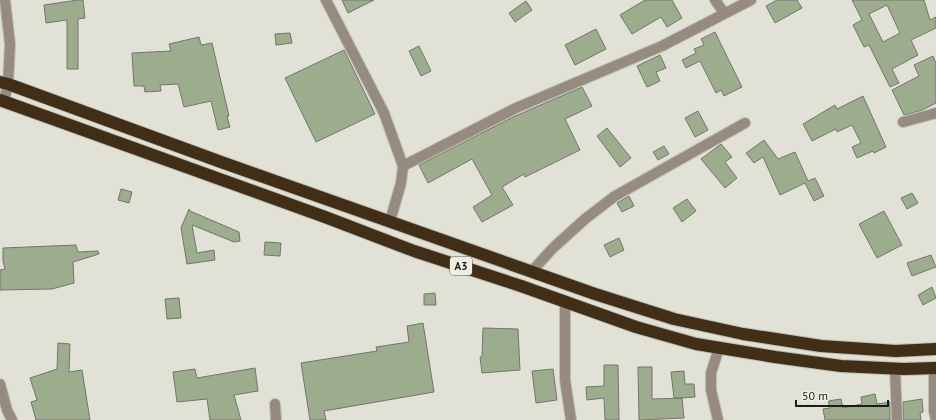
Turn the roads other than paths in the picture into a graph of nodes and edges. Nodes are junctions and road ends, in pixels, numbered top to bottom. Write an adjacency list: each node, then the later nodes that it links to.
1 (6, 0): 6 (street)
2 (326, 0): 11 (street)
3 (715, 0): 5 (street)
4 (751, 0): 5 (street)
5 (724, 13): 11 (street)
6 (4, 83): 7 (street); 12 (highway, A3)
7 (2, 101): 14 (highway, A3)
8 (936, 113): 9 (street)
9 (903, 122)
10 (745, 123): 13 (street)
11 (404, 166): 12 (street)
12 (390, 221): 13 (highway, A3)
13 (532, 271): 16 (highway, A3)
14 (564, 301): 15 (highway, A3); 23 (street)
15 (719, 348): 17 (highway, A3); 24 (street)
16 (936, 349)
17 (895, 368): 18 (highway, A3); 25 (street)
18 (935, 368): 26 (street)
19 (0, 384): 21 (street)
20 (274, 404): 22 (street)
21 (12, 420)
22 (276, 420)
23 (571, 420)
24 (718, 420)
25 (897, 420)
26 (936, 420)

